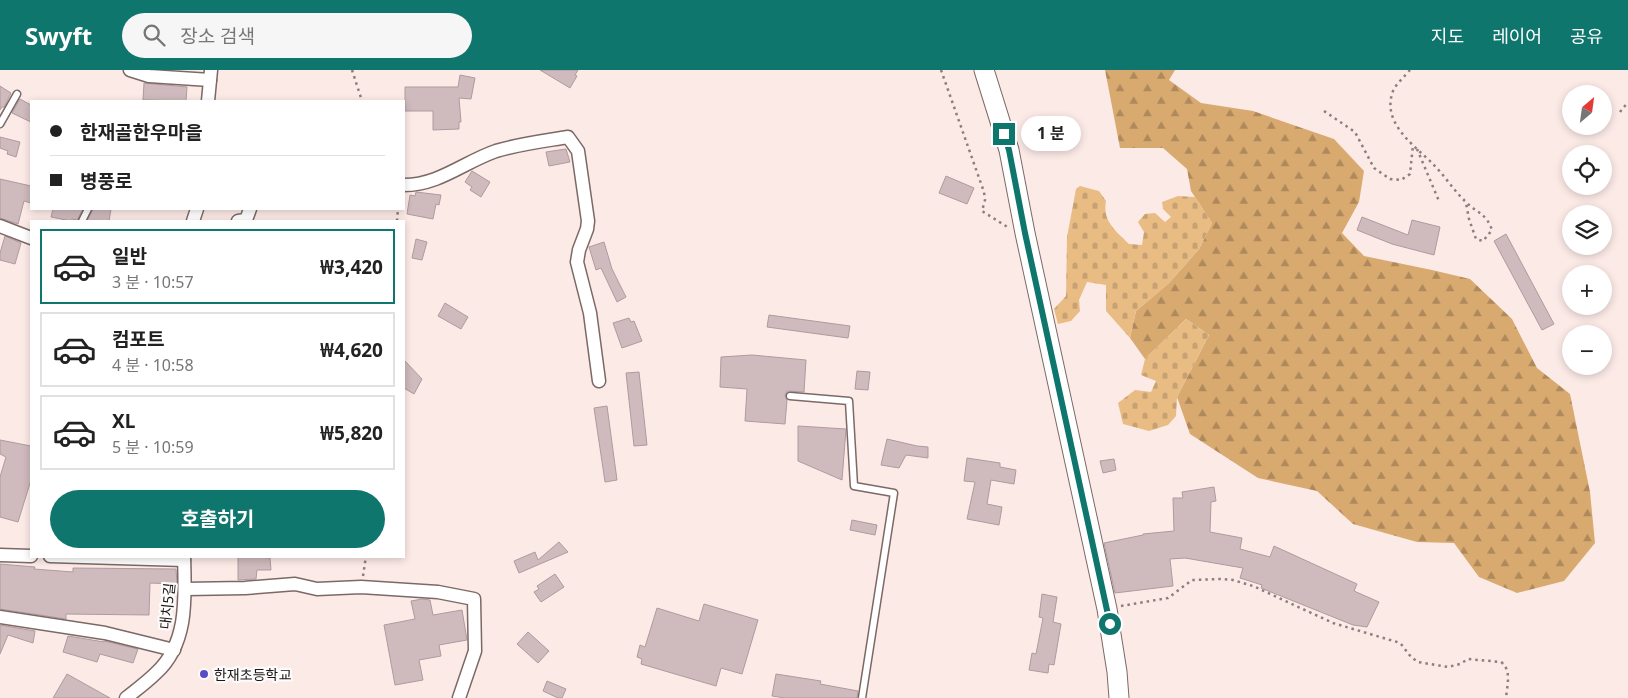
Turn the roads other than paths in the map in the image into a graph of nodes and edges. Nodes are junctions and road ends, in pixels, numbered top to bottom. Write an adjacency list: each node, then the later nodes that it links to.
1 (130, 70): 3 (street)
2 (984, 70): 21 (main road)
3 (210, 75): 5 (street)
4 (17, 94): 6 (lane)
5 (208, 100)
6 (0, 124)
7 (405, 185): 10 (street)
8 (0, 226): 9 (street)
9 (30, 238)
10 (599, 382)
11 (790, 396): 20 (lane)
12 (0, 555): 13 (street)
13 (30, 556)
14 (184, 558): 15 (street, 대치5길)
15 (185, 590): 17 (street, 대치5길); 19 (street)
16 (0, 617): 17 (street)
17 (174, 650): 18 (street, 대치5길)
18 (126, 698)
19 (459, 698)
20 (862, 698)
21 (1119, 698)

